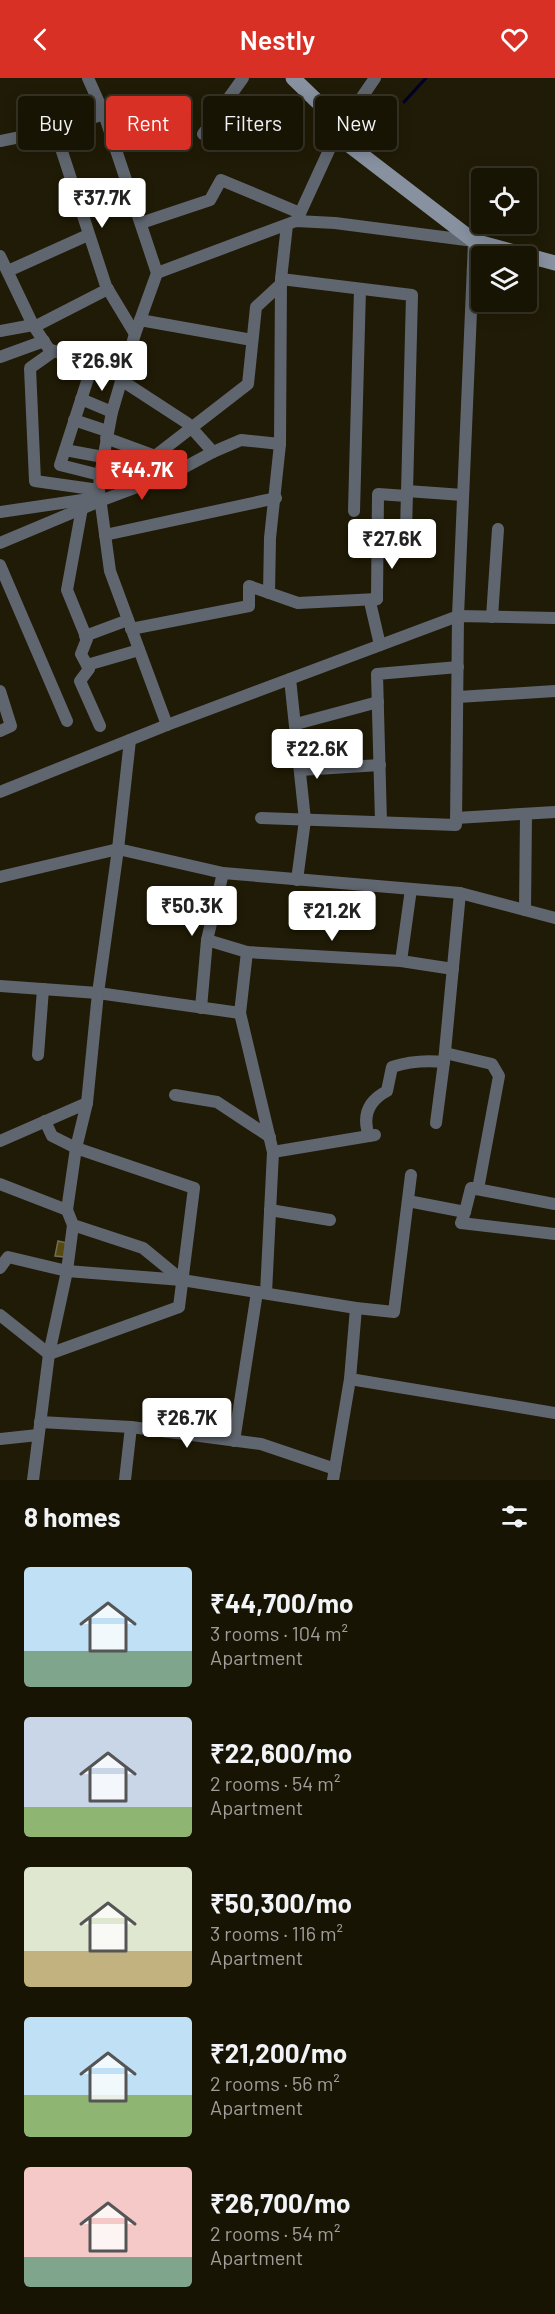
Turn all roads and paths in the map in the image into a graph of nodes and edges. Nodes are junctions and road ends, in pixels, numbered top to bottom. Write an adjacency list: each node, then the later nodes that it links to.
1 (88, 78): 8 (street)
2 (243, 78): 5 (street)
3 (293, 78): 7 (main road)
4 (375, 78): 6 (street)
5 (230, 96)
6 (363, 96)
7 (315, 99)
8 (104, 114): 9 (street); 16 (street)
9 (94, 117)
10 (18, 137): 11 (street)
11 (0, 141)
12 (61, 150): 17 (street)
13 (329, 150): 15 (street)
14 (356, 150): 18 (main road)
15 (294, 220): 16 (street); 18 (street); 22 (street); 23 (street)
16 (141, 223): 22 (street)
17 (88, 235): 21 (street); 24 (street)
18 (474, 241): 20 (main road); 49 (street)
19 (0, 256): 21 (street)
20 (555, 263)
21 (8, 271): 27 (street)
22 (157, 273): 26 (street)
23 (281, 282): 25 (street); 30 (street); 41 (street)
24 (108, 289): 27 (street); 29 (street)
25 (360, 289): 48 (street); 53 (street)
26 (140, 320): 29 (street); 30 (street)
27 (33, 326): 28 (street); 31 (street)
28 (0, 331)
29 (135, 334): 35 (street)
30 (252, 340): 39 (street)
31 (44, 342): 32 (street); 33 (street)
32 (54, 351): 34 (street); 50 (street)
33 (0, 357)
34 (92, 366): 35 (street); 36 (street)
35 (122, 379): 37 (street); 39 (street)
36 (81, 399): 37 (street); 38 (street)
37 (112, 412): 40 (street)
38 (74, 420): 40 (street); 42 (street)
39 (192, 428): 43 (street); 44 (street)
40 (107, 434): 44 (street); 45 (street)
41 (280, 444): 43 (street); 51 (street)
42 (65, 450): 45 (street); 47 (street)
43 (213, 452): 46 (street)
44 (155, 456): 46 (street)
45 (103, 457): 47 (street)
46 (172, 474): 50 (street)
47 (100, 475): 50 (street)
48 (407, 493): 49 (street); 56 (street); 61 (street)
49 (463, 495): 62 (street)
50 (100, 496): 52 (street); 54 (street); 57 (street)
51 (276, 498): 57 (street); 60 (street)
52 (82, 508): 58 (street); 66 (street)
53 (354, 511)
54 (0, 512)
55 (498, 529): 63 (street)
56 (406, 531)
57 (105, 535): 65 (street)
58 (0, 543)
59 (0, 565): 76 (street)
60 (269, 593): 61 (street); 65 (street)
61 (377, 599): 67 (street)
62 (458, 616): 63 (street); 67 (street); 70 (street)
63 (492, 617): 64 (street)
64 (555, 618)
65 (129, 624): 66 (street); 68 (street)
66 (85, 636): 69 (street)
67 (380, 645): 71 (street)
68 (139, 650): 69 (street); 78 (street)
69 (87, 665): 79 (street)
70 (458, 667): 74 (street); 75 (street)
71 (290, 679): 77 (street); 78 (street)
72 (0, 691): 80 (street)
73 (555, 691): 74 (street)
74 (458, 697): 88 (street)
75 (378, 702): 77 (street); 82 (street)
76 (67, 722)
77 (296, 724): 83 (street)
78 (167, 725): 81 (street)
79 (100, 726)
80 (0, 731)
81 (130, 740): 84 (street); 91 (street)
82 (380, 765): 83 (street); 90 (street)
83 (300, 770): 89 (street)
84 (0, 792)
85 (555, 812): 86 (street)
86 (526, 814): 88 (street); 97 (street)
87 (261, 818): 89 (street)
88 (456, 818): 90 (street)
89 (305, 820): 90 (street); 94 (street)
90 (381, 822)
91 (118, 849): 92 (street); 93 (street); 105 (street)
92 (223, 873): 94 (street); 99 (street)
93 (0, 877)
94 (297, 880): 95 (street)
95 (411, 889): 96 (street); 101 (street)
96 (460, 893): 97 (street); 102 (street)
97 (525, 910): 98 (street)
98 (555, 918)
99 (207, 940): 100 (street); 106 (street)
100 (247, 952): 101 (street); 107 (street)
101 (401, 961): 102 (street)
102 (453, 969): 109 (street)
103 (0, 986): 104 (street)
104 (43, 989): 105 (street); 108 (street)
105 (98, 993): 106 (street); 111 (street)
106 (201, 1008): 107 (street)
107 (240, 1013): 114 (street)
108 (38, 1055)
109 (444, 1058): 113 (street); 117 (street); 120 (street)
110 (174, 1095): 114 (street)
111 (87, 1103): 112 (street); 116 (street)
112 (45, 1121): 115 (street); 116 (street)
113 (436, 1123)
114 (270, 1137): 117 (street)
115 (0, 1141)
116 (76, 1148): 123 (street); 131 (street)
117 (273, 1152): 124 (street)
118 (411, 1175): 121 (street)
119 (0, 1184): 123 (street)
120 (478, 1189): 122 (street); 125 (street)
121 (408, 1201): 125 (street); 133 (street)
122 (555, 1204)
123 (67, 1210): 127 (street)
124 (270, 1210): 126 (street); 132 (street)
125 (465, 1212): 128 (street)
126 (330, 1220)
127 (73, 1225): 130 (street); 131 (street)
128 (555, 1234)
129 (0, 1268): 130 (street)
130 (67, 1271): 131 (street); 135 (street)
131 (183, 1280): 132 (street); 135 (street)
132 (261, 1293): 133 (street); 141 (street)
133 (357, 1308): 136 (street)
134 (0, 1315): 135 (street)
135 (49, 1354): 139 (street)
136 (350, 1379): 137 (street); 142 (street)
137 (555, 1413)
138 (131, 1427): 139 (street); 141 (street); 144 (street)
139 (39, 1429): 140 (street); 143 (street)
140 (0, 1439)
141 (234, 1441): 142 (street)
142 (334, 1474)
143 (33, 1480)
144 (125, 1480)

